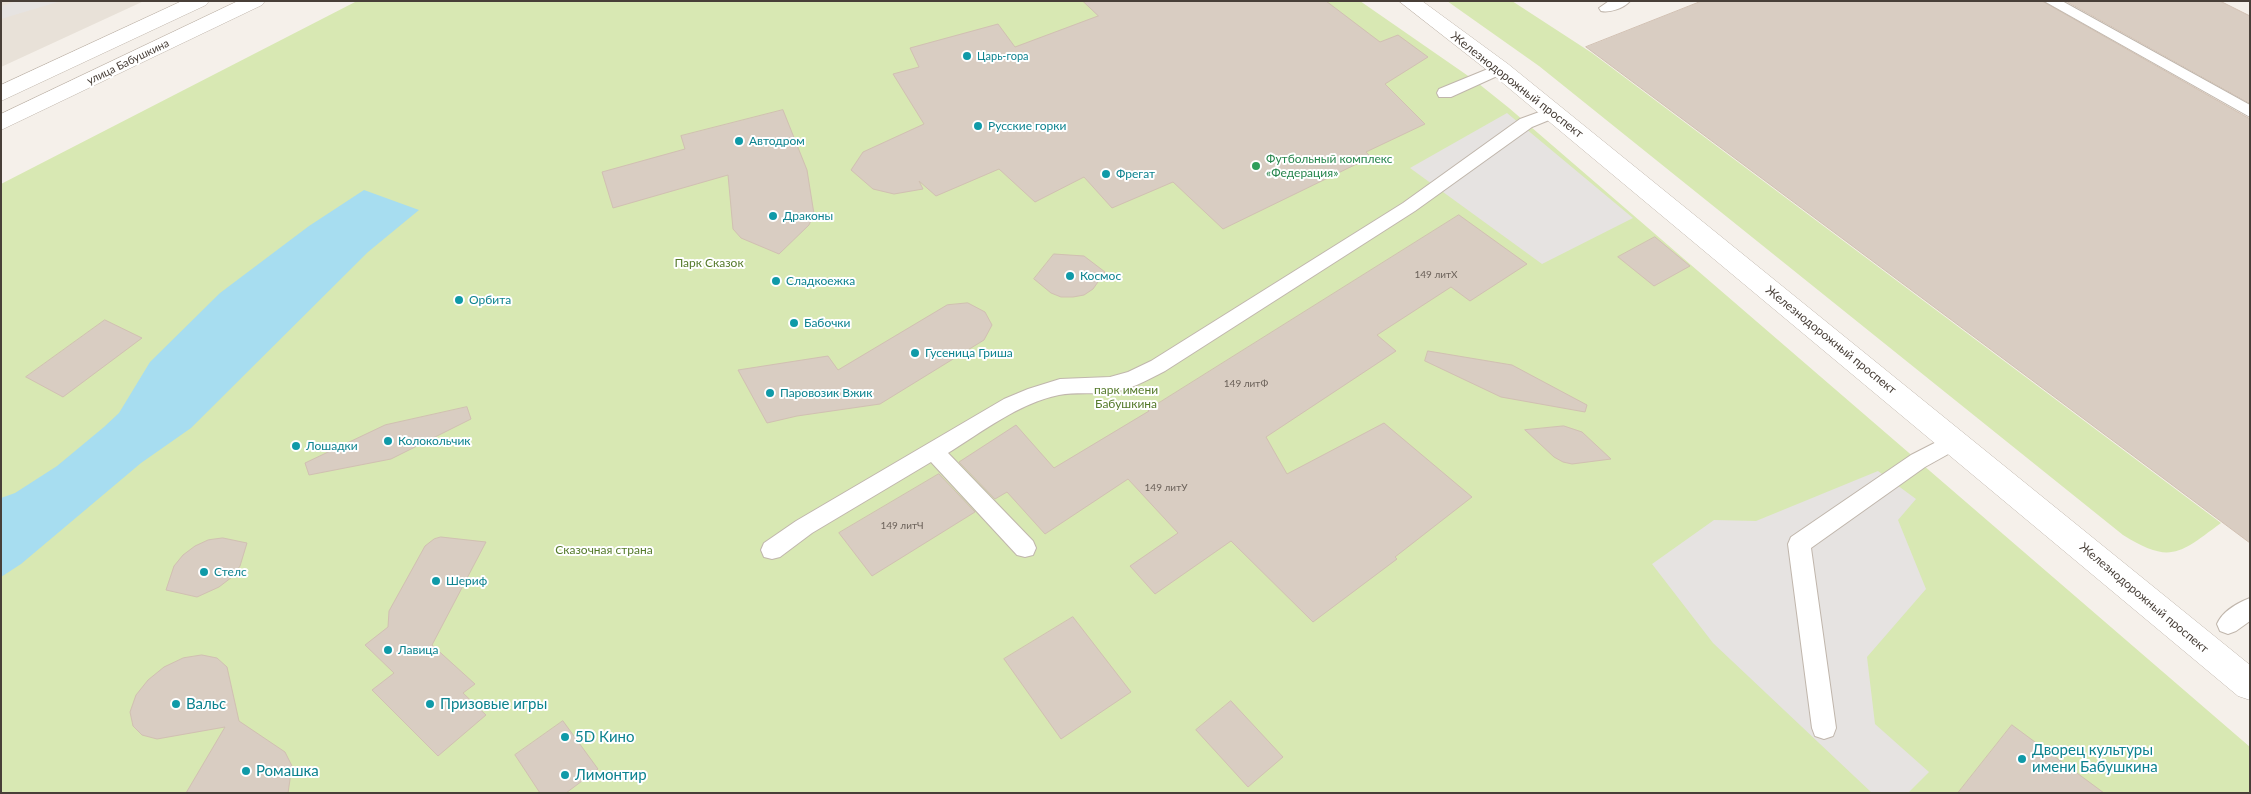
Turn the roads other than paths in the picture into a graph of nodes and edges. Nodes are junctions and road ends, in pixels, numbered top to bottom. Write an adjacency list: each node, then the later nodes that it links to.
1 (198, 1): 9 (street, улица Бабушкина)
2 (255, 1): 12 (street, улица Бабушкина)
3 (1409, 1): 7 (street, Железнодорожный проспект)
4 (1623, 1): 6 (lane)
5 (2051, 1): 11 (lane)
6 (1606, 8)
7 (1500, 69): 8 (lane); 10 (street, Железнодорожный проспект)
8 (1445, 93)
9 (1, 94)
10 (1553, 112): 13 (street, Железнодорожный проспект); 14 (lane)
11 (2250, 112)
12 (1, 123)
13 (1954, 441): 19 (street, Железнодорожный проспект); 20 (lane)
14 (933, 451): 15 (lane); 16 (lane)
15 (1025, 548)
16 (772, 550)
17 (2250, 608): 18 (lane)
18 (2228, 624)
19 (2250, 686)
20 (1824, 728)

